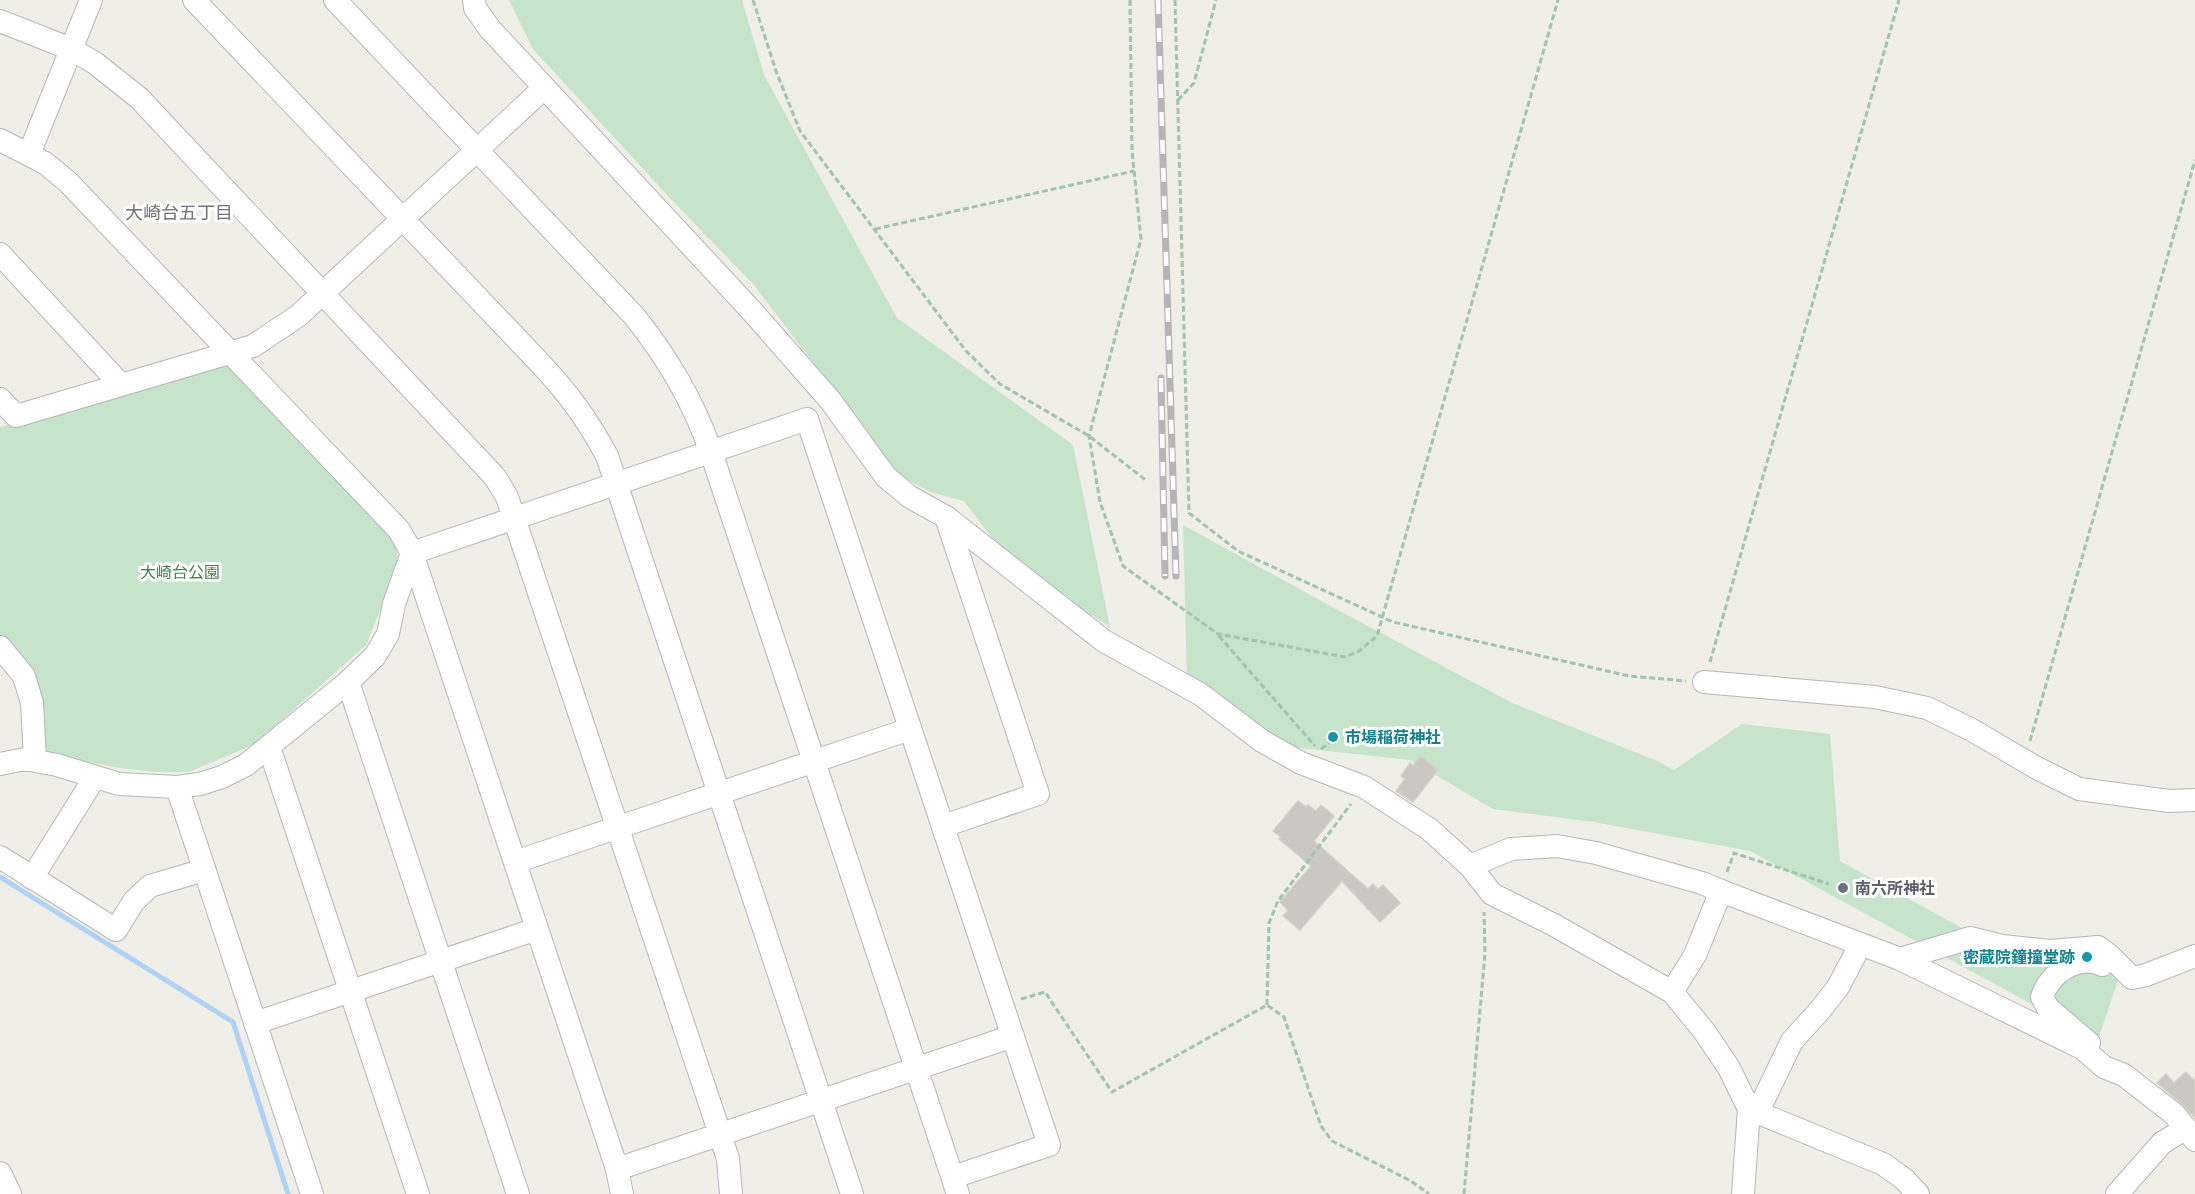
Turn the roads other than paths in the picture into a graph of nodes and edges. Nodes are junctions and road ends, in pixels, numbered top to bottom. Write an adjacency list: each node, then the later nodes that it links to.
1 (91, 0): 6 (street)
2 (335, 0): 9 (street)
3 (474, 0): 7 (street)
4 (196, 1): 11 (street)
5 (0, 21): 6 (street)
6 (71, 49): 10 (street); 13 (street)
7 (544, 88): 9 (street); 21 (street)
8 (0, 140): 10 (street)
9 (477, 150): 11 (street); 18 (street)
10 (29, 154): 14 (street)
11 (403, 219): 13 (street); 19 (street)
12 (0, 254): 15 (street)
13 (324, 293): 14 (street); 20 (street)
14 (230, 352): 15 (street); 22 (street)
15 (121, 385): 17 (street)
16 (0, 399): 17 (street)
17 (8, 420)
18 (711, 452): 19 (street); 26 (street); 29 (street)
19 (615, 484): 20 (street); 33 (street)
20 (514, 518): 22 (street); 36 (street)
21 (946, 518): 35 (street); 39 (street)
22 (412, 552): 24 (street); 38 (street)
23 (0, 647): 28 (street)
24 (348, 682): 27 (street); 47 (street)
25 (1704, 682): 34 (street)
26 (910, 729): 29 (street); 35 (street)
27 (269, 747): 32 (street); 49 (street)
28 (35, 760): 30 (street); 31 (street)
29 (814, 761): 33 (street); 53 (street)
30 (0, 764)
31 (95, 777): 32 (street); 41 (street)
32 (177, 787): 40 (street)
33 (718, 793): 36 (street); 55 (street)
34 (2195, 800)
35 (943, 826): 52 (street)
36 (617, 827): 38 (street); 57 (street)
37 (0, 857): 41 (street)
38 (515, 862): 43 (street)
39 (1470, 866): 42 (street); 50 (street)
40 (204, 870): 41 (street); 51 (street)
41 (32, 878)
42 (1721, 891): 44 (street); 50 (street)
43 (537, 929): 47 (street); 59 (street)
44 (1857, 943): 46 (street); 56 (street)
45 (2195, 956): 48 (street)
46 (1900, 959): 48 (street); 54 (street)
47 (441, 961): 49 (street); 65 (street)
48 (2128, 975): 54 (street)
49 (351, 991): 51 (street); 64 (street)
50 (1672, 992): 56 (street)
51 (255, 1023): 63 (street)
52 (1012, 1036): 53 (street); 61 (street)
53 (917, 1068): 55 (street); 61 (street)
54 (2124, 1075): 58 (street)
55 (821, 1100): 57 (street); 68 (street)
56 (1749, 1109): 69 (street); 70 (street)
57 (720, 1134): 59 (street); 67 (street)
58 (2192, 1135): 71 (street)
59 (617, 1169): 66 (street)
60 (0, 1173): 62 (street)
61 (956, 1186)
62 (10, 1194)
63 (312, 1194)
64 (418, 1194)
65 (518, 1194)
66 (622, 1194)
67 (731, 1194)
68 (852, 1194)
69 (1743, 1194)
70 (1918, 1194)
71 (2117, 1194)

